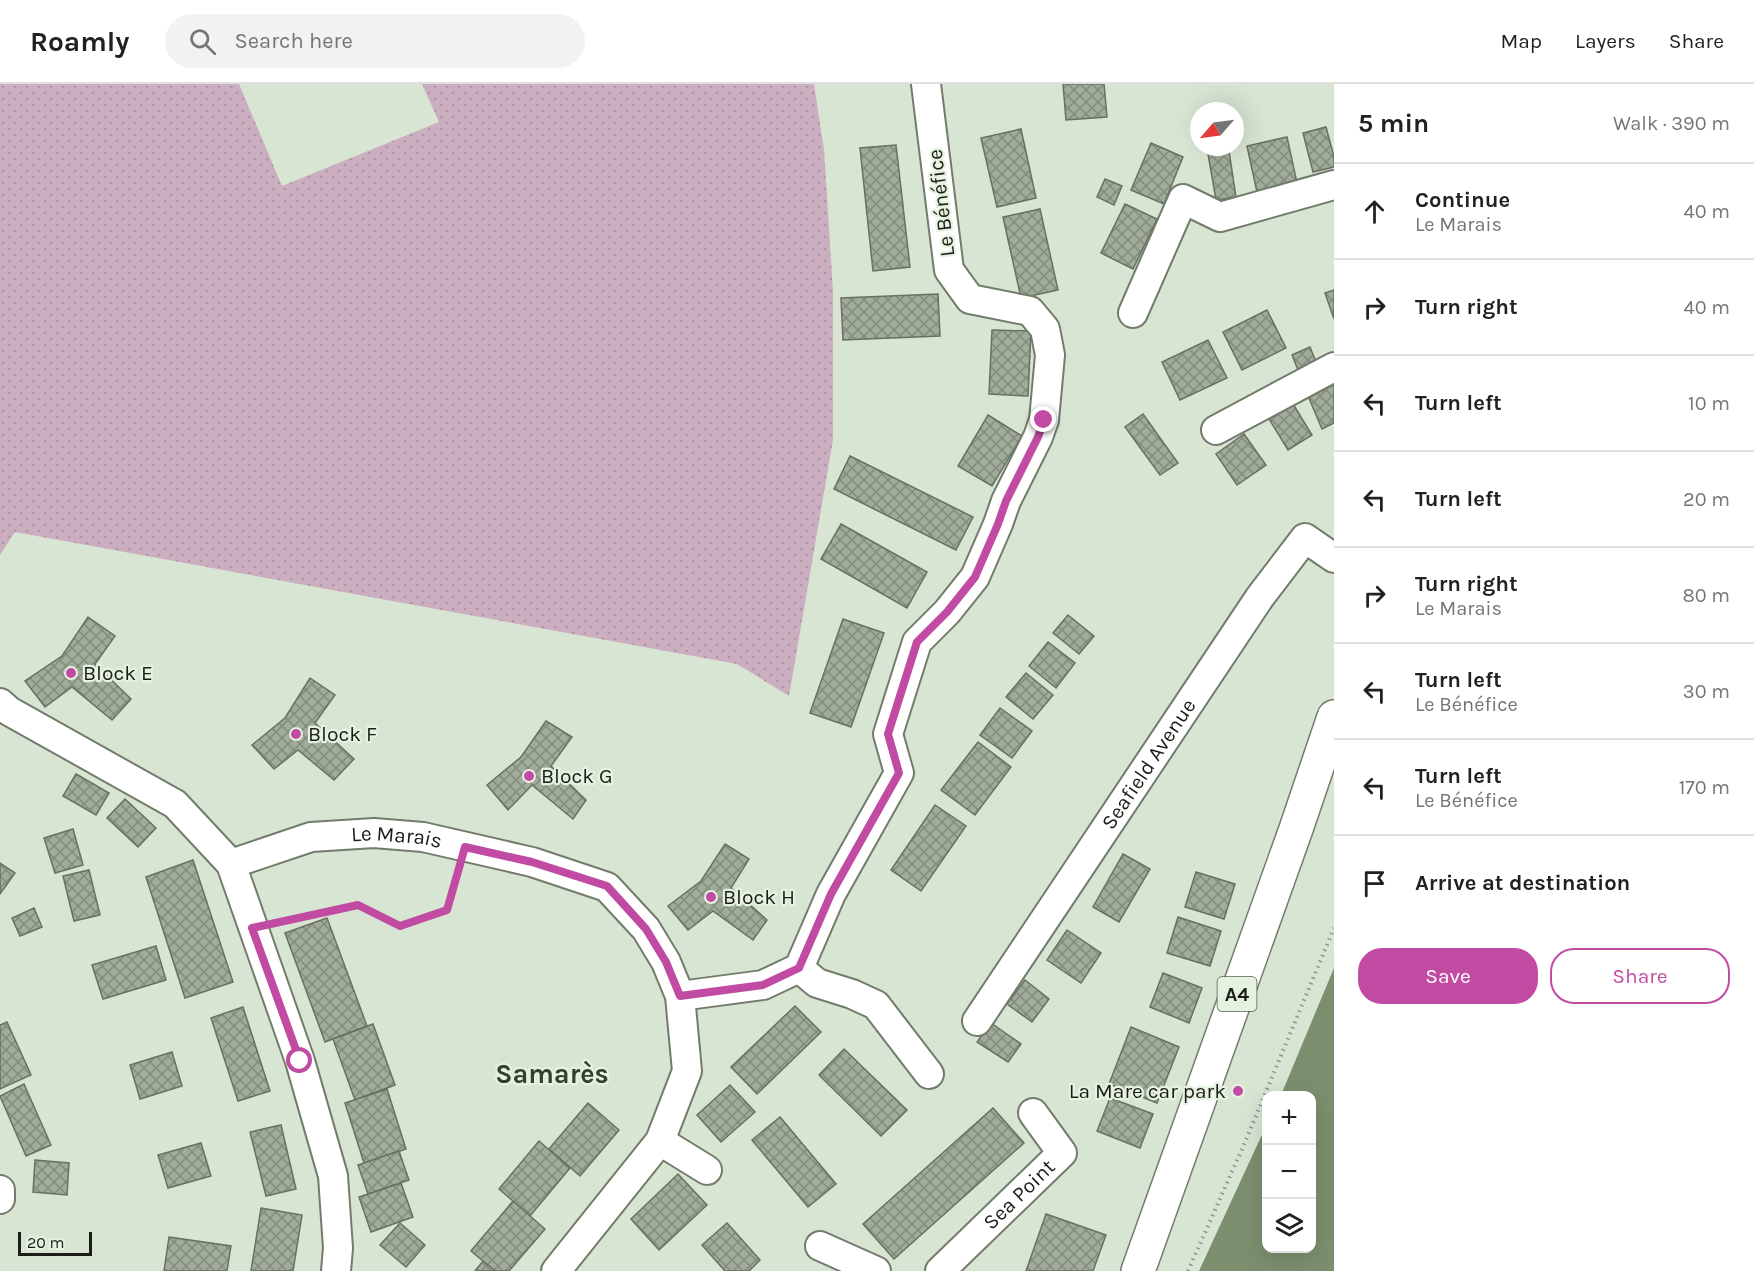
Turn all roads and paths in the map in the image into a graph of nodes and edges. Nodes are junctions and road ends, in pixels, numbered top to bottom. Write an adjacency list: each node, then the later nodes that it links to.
1 (926, 84): 13 (street, Le Bénéfice)
2 (1334, 185): 3 (street)
3 (1133, 313)
4 (1334, 367): 5 (street)
5 (1216, 430)
6 (1334, 558): 15 (street, Seafield Avenue)
7 (0, 703): 10 (street)
8 (1334, 717): 27 (main road, A4)
9 (465, 847): 10 (street, Le Marais); 11 (path); 14 (street, Le Marais)
10 (231, 864): 11 (street)
11 (252, 928): 23 (street)
12 (1334, 928): 28 (path)
13 (799, 968): 14 (street); 16 (street)
14 (680, 996): 18 (street, Le Marais)
15 (976, 1021)
16 (929, 1074)
17 (1033, 1113): 26 (street, Sea Point)
18 (660, 1141): 19 (street); 24 (street, Le Marais)
19 (707, 1170)
20 (0, 1190): 21 (street)
21 (0, 1199)
22 (820, 1246): 25 (street)
23 (336, 1271)
24 (556, 1271)
25 (876, 1271)
26 (940, 1271)
27 (1138, 1271)
28 (1188, 1271)

